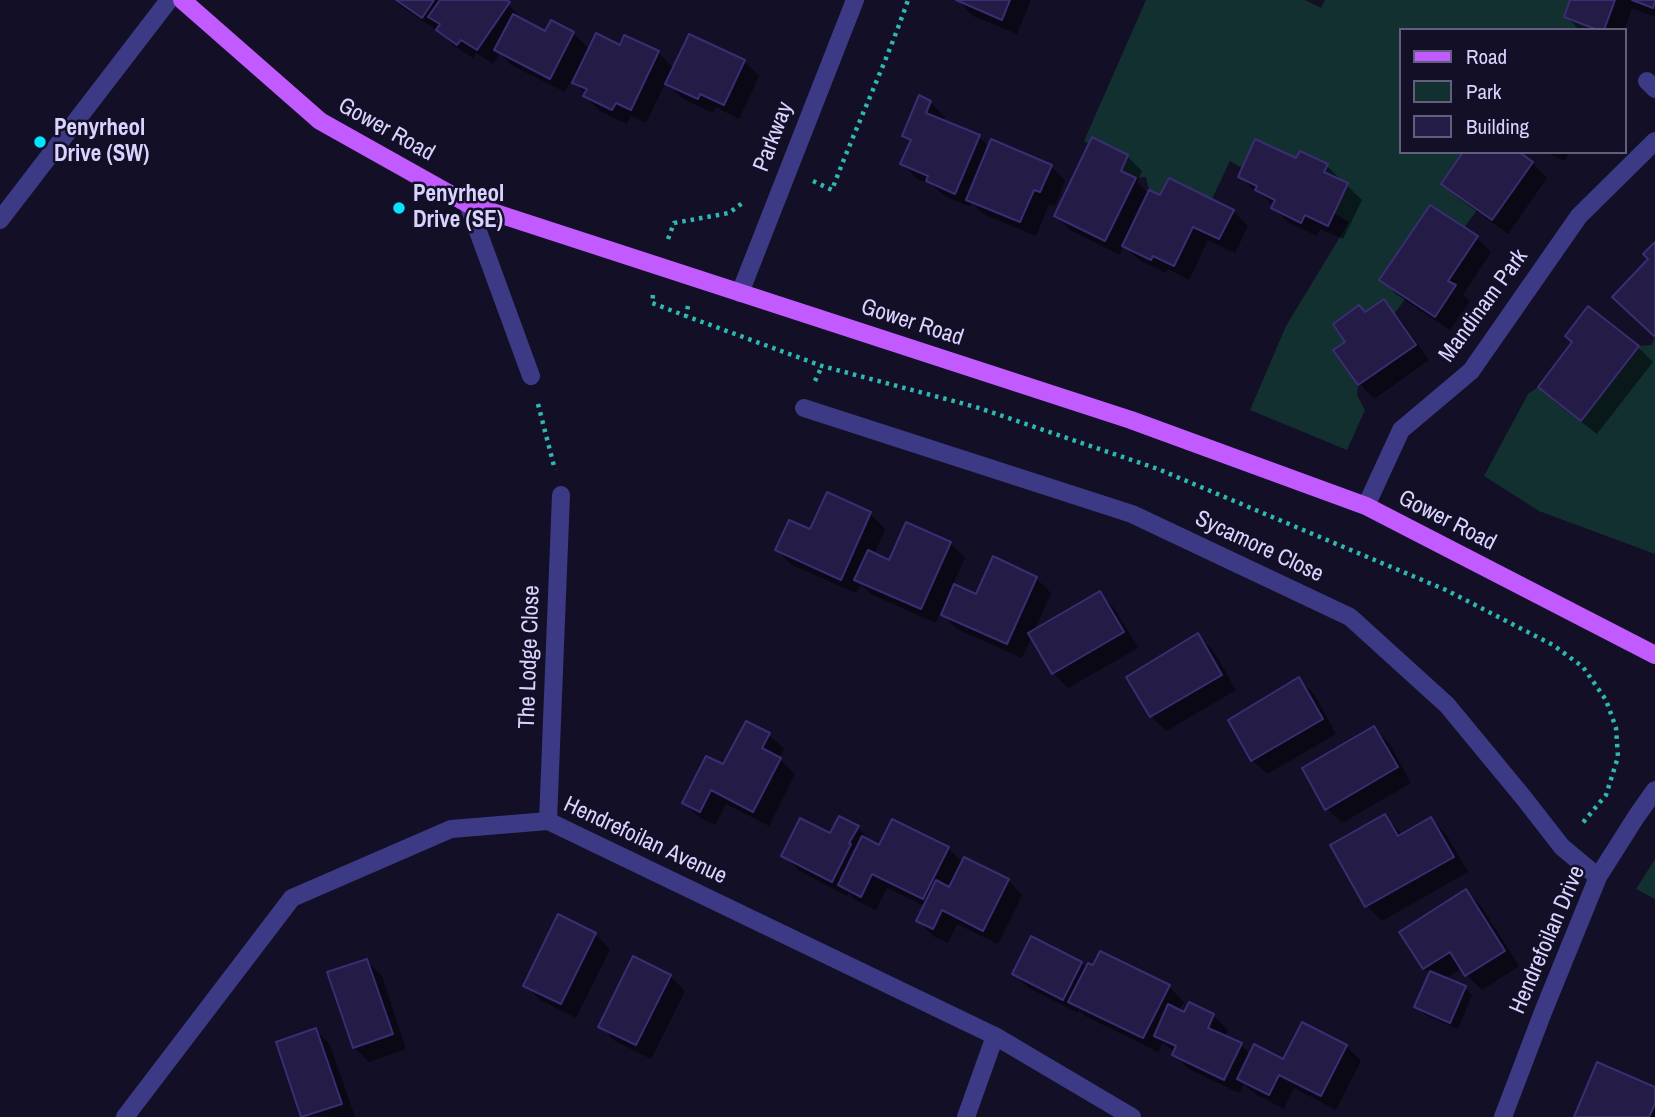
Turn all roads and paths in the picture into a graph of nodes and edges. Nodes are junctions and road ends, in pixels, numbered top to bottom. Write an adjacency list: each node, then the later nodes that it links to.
1 (169, 0): 6 (street)
2 (182, 0): 5 (main road, Gower Road)
3 (855, 0): 8 (street, Parkway)
4 (1655, 141): 12 (street, Mandinam Park)
5 (468, 204): 7 (main road, Gower Road); 9 (street)
6 (0, 220)
7 (696, 278): 8 (main road, Gower Road); 16 (path)
8 (740, 293): 12 (main road, Gower Road)
9 (531, 376): 11 (path)
10 (804, 408): 16 (street, Sycamore Close)
11 (561, 495): 15 (street, The Lodge Close)
12 (1366, 506): 13 (main road, Gower Road)
13 (1655, 655)
14 (1655, 790): 17 (street, Hendrefoilan Drive)
15 (548, 821): 18 (street, Hendrefoilan Avenue); 19 (street, Hendrefoilan Avenue)
16 (1562, 847): 17 (street, Sycamore Close)
17 (1598, 877): 22 (street, Hendrefoilan Drive)
18 (995, 1036): 20 (street); 21 (street, Hendrefoilan Avenue)
19 (125, 1117)
20 (965, 1117)
21 (1132, 1117)
22 (1503, 1117)

